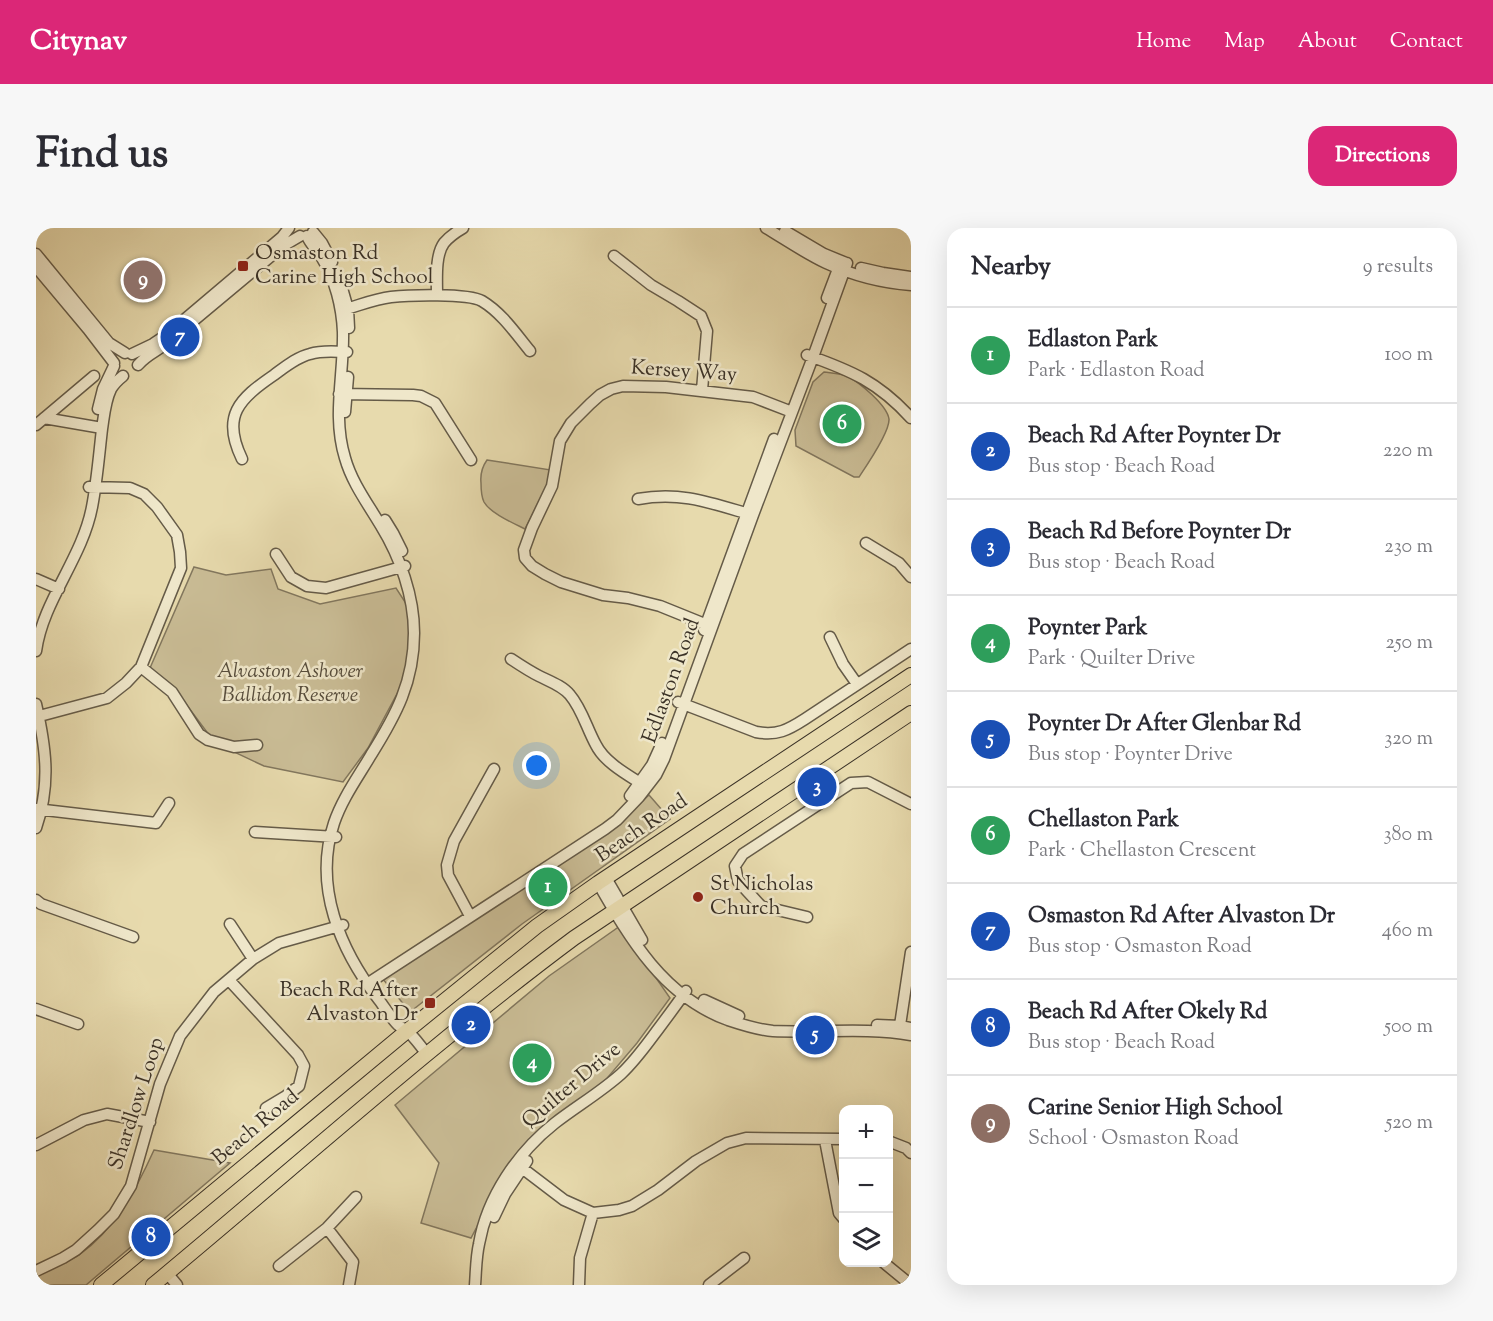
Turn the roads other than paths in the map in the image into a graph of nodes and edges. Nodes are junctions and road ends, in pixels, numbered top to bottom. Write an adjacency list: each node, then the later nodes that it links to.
1 (290, 228): 5 (street); 16 (street)
2 (463, 228): 12 (street)
3 (766, 228): 8 (street)
4 (780, 228): 8 (street)
5 (309, 233): 13 (street); 19 (street)
6 (36, 254): 16 (street)
7 (614, 256): 22 (street)
8 (843, 266): 10 (street); 11 (street); 17 (street, Edlaston Road)
9 (36, 267): 18 (street)
10 (911, 277)
11 (911, 285)
12 (437, 295): 13 (street); 14 (street)
13 (344, 310): 15 (street)
14 (530, 351)
15 (346, 352): 23 (street); 28 (street)
16 (129, 353): 18 (street); 19 (street)
17 (810, 356): 24 (street, Edlaston Road); 25 (street)
18 (114, 364): 21 (street); 27 (street)
19 (138, 365): 21 (street)
20 (94, 376): 26 (street)
21 (123, 376): 27 (street)
22 (702, 390): 24 (street, Kersey Way); 40 (street, Kersey Way)
23 (343, 394): 29 (street); 35 (street)
24 (789, 411): 32 (street, Edlaston Road)
25 (911, 417)
26 (40, 422): 27 (street)
27 (99, 428): 30 (street)
28 (242, 459)
29 (471, 460)
30 (92, 487): 38 (street); 45 (street)
31 (638, 499): 32 (street)
32 (750, 514): 40 (street, Edlaston Road)
33 (866, 543): 36 (street)
34 (276, 554): 35 (street)
35 (404, 566): 62 (street)
36 (911, 577)
37 (36, 579): 38 (street)
38 (56, 588): 39 (street); 43 (street)
39 (36, 625)
40 (709, 626): 49 (street, Edlaston Road)
41 (830, 637): 47 (street)
42 (911, 649): 47 (street)
43 (36, 651)
44 (511, 659): 55 (street)
45 (141, 667): 51 (street); 53 (street)
46 (911, 675): 63 (main road, Beach Road)
47 (857, 684): 49 (street)
48 (36, 704): 51 (street)
49 (681, 704): 55 (street, Edlaston Road)
50 (911, 713): 65 (main road)
51 (37, 716): 59 (street)
52 (36, 740): 56 (street)
53 (257, 745)
54 (494, 769): 66 (street)
55 (644, 785): 66 (street, Edlaston Road)
56 (36, 797)
57 (169, 803): 59 (street)
58 (911, 804): 67 (street)
59 (39, 809): 60 (street)
60 (36, 828)
61 (255, 832): 62 (street)
62 (334, 837): 69 (street)
63 (602, 881): 65 (street); 79 (main road, Beach Road)
64 (36, 900): 70 (street)
65 (618, 909): 75 (street); 81 (main road)
66 (469, 913): 74 (street, Edlaston Road)
67 (807, 917)
68 (230, 924): 72 (street)
69 (340, 926): 72 (street, Shardlow Loop); 74 (street)
70 (133, 937)
71 (911, 952): 78 (street)
72 (253, 958): 73 (street, Shardlow Loop)
73 (229, 980): 82 (street); 83 (street, Shardlow Loop)
74 (368, 980): 79 (street)
75 (688, 995): 78 (street); 89 (street, Quilter Drive); 103 (street, Quilter Drive)
76 (36, 1009): 77 (street)
77 (78, 1024)
78 (903, 1029): 80 (street)
79 (407, 1031): 81 (street); 99 (main road, Beach Road)
80 (911, 1035)
81 (427, 1054): 98 (main road)
82 (266, 1108)
83 (150, 1122): 87 (street); 97 (street, Shardlow Loop)
84 (839, 1139): 85 (street)
85 (825, 1140): 91 (street); 92 (street)
86 (893, 1143): 88 (street)
87 (36, 1145)
88 (911, 1153)
89 (522, 1168): 91 (street); 104 (street, Quilter Drive)
90 (356, 1197): 93 (street)
91 (593, 1213): 105 (street)
92 (839, 1213)
93 (327, 1228): 95 (street); 102 (street)
94 (744, 1258): 106 (street)
95 (279, 1266)
96 (888, 1267): 107 (street)
97 (36, 1271)
98 (167, 1273): 100 (main road); 101 (street)
99 (101, 1285)
100 (153, 1285)
101 (177, 1285)
102 (349, 1285)
103 (475, 1285)
104 (481, 1285)
105 (579, 1285)
106 (709, 1285)
107 (910, 1285)

